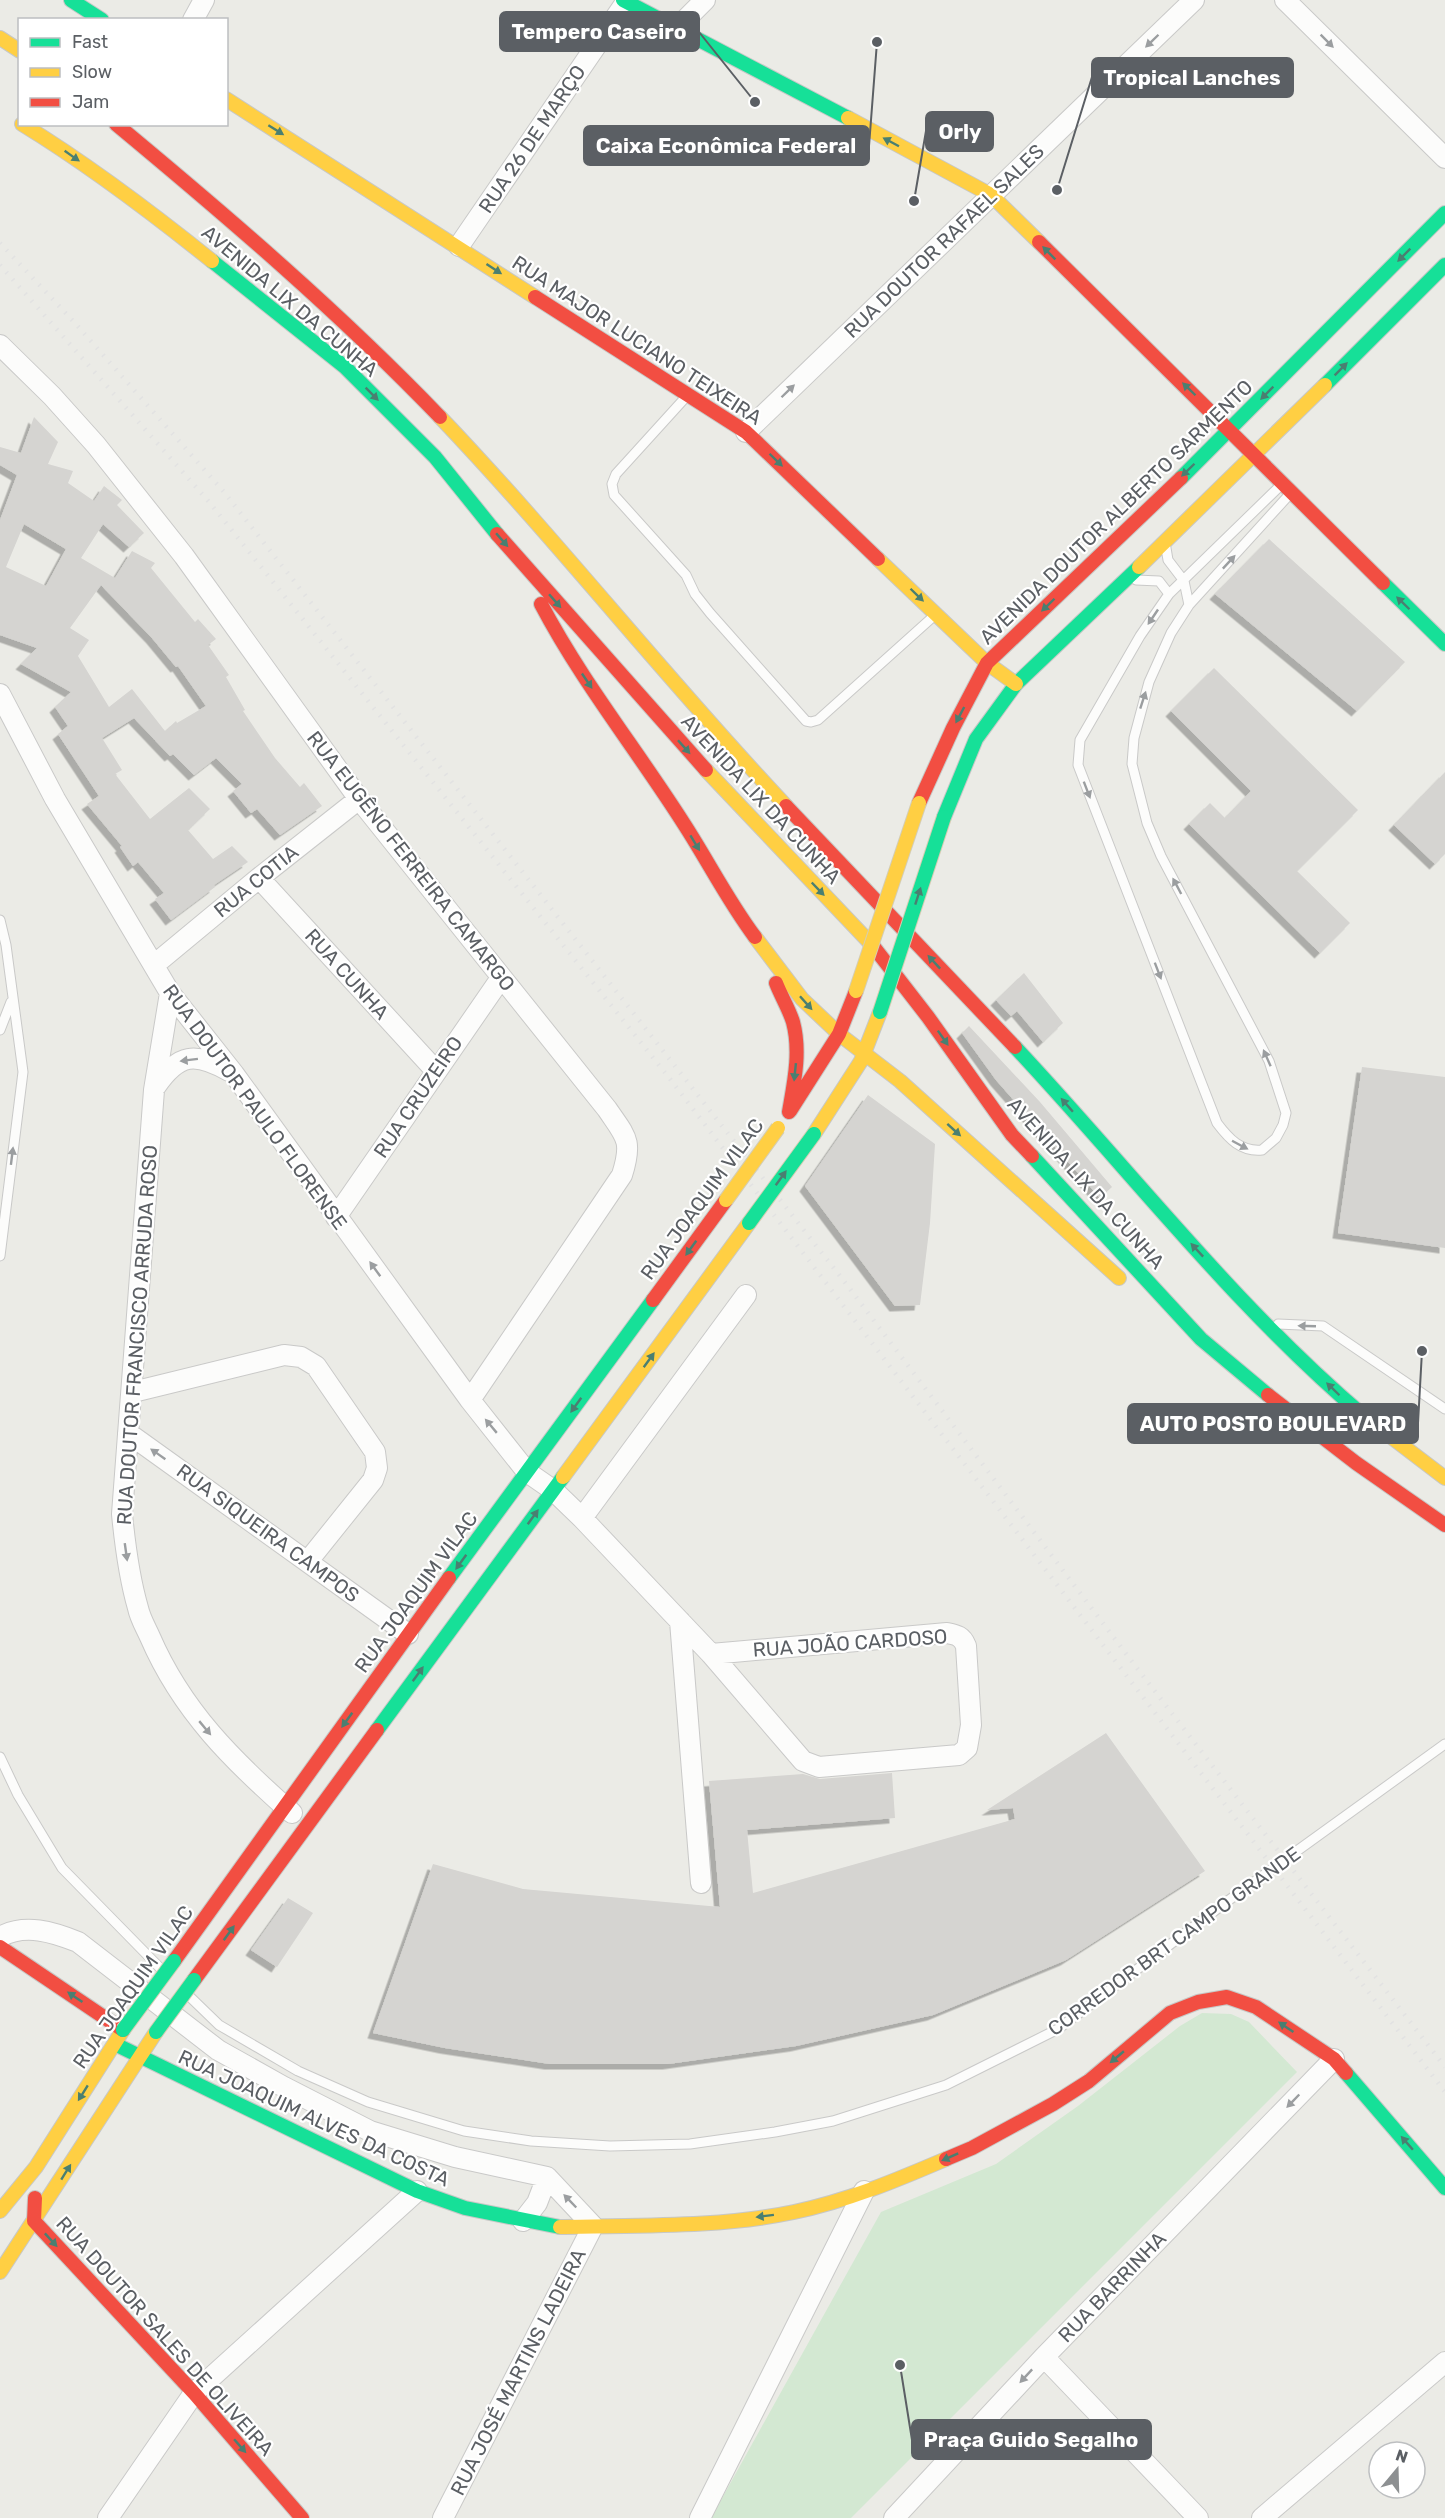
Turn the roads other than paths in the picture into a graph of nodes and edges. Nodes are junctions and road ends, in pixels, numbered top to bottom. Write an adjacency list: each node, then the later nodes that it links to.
1 (71, 0): 7 (main road)
2 (204, 0): 8 (street)
3 (705, 0): 9 (street)
4 (1194, 0): 16 (street, RUA DOUTOR RAFAEL SALES, one-way to 16)
5 (1285, 0): 15 (street, one-way to 15)
6 (624, 1): 9 (main road); 18 (street, RUA 26 DE MARÇO)
7 (99, 18)
8 (194, 18)
9 (678, 27): 16 (main road, one-way to 9)
10 (0, 38): 11 (main road)
11 (18, 50)
12 (228, 100): 18 (main road, RUA MAJOR LUCIANO TEIXEIRA, one-way to 18)
13 (25, 126): 27 (main road, AVENIDA LIX DA CUNHA, one-way to 27)
14 (118, 126): 58 (main road, AVENIDA LIX DA CUNHA, one-way to 14)
15 (1445, 158)
16 (992, 195): 22 (main road, one-way to 16); 23 (street, RUA DOUTOR RAFAEL SALES, one-way to 16)
17 (1445, 213): 22 (main road, AVENIDA DOUTOR ALBERTO SARMENTO, one-way to 22)
18 (459, 246): 21 (main road, RUA MAJOR LUCIANO TEIXEIRA, one-way to 21)
19 (1445, 265): 24 (main road, one-way to 19)
20 (0, 345): 37 (street, RUA EUGÊNO FERREIRA CAMARGO)
21 (689, 394): 23 (main road, RUA MAJOR LUCIANO TEIXEIRA); 32 (lane)
22 (1231, 430): 24 (main road); 34 (main road, AVENIDA DOUTOR ALBERTO SARMENTO, one-way to 34)
23 (746, 432): 32 (main road, RUA MAJOR LUCIANO TEIXEIRA, one-way to 32)
24 (1256, 455): 25 (main road); 26 (main road)
25 (1286, 489): 29 (lane); 31 (lane, one-way to 25); 33 (main road, one-way to 25)
26 (1168, 541): 28 (main road); 29 (lane)
27 (517, 557): 40 (main road, one-way to 40); 59 (main road, AVENIDA LIX DA CUNHA, one-way to 59)
28 (1125, 580): 30 (lane); 35 (main road)
29 (1184, 581): 30 (lane); 31 (lane)
30 (1169, 594): 31 (lane, one-way to 31)
31 (1189, 605)
32 (936, 614): 34 (main road, RUA MAJOR LUCIANO TEIXEIRA)
33 (1445, 644)
34 (987, 663): 35 (main road, RUA MAJOR LUCIANO TEIXEIRA); 43 (main road, AVENIDA DOUTOR ALBERTO SARMENTO, one-way to 43, bridge)
35 (1016, 684): 48 (main road, one-way to 35, bridge)
36 (0, 694): 41 (street, RUA DOUTOR PAULO FLORENSE)
37 (359, 799): 38 (street, RUA COTIA); 42 (street, RUA EUGÊNO FERREIRA CAMARGO)
38 (259, 878): 41 (street, RUA COTIA); 49 (street, RUA CUNHA)
39 (0, 920): 45 (lane)
40 (742, 921): 47 (main road, one-way to 47); 52 (main road, one-way to 52)
41 (154, 965): 44 (street, RUA DOUTOR PAULO FLORENSE)
42 (501, 978): 49 (street, RUA CRUZEIRO); 61 (street, RUA EUGÊNO FERREIRA CAMARGO)
43 (856, 992): 47 (main road, RUA JOAQUIM VILAC)
44 (170, 993): 50 (street, RUA DOUTOR PAULO FLORENSE); 51 (street, RUA DOUTOR FRANCISCO ARRUDA ROSO)
45 (12, 1000): 46 (lane); 54 (lane, one-way to 45)
46 (0, 1030)
47 (839, 1034): 48 (main road); 52 (main road, RUA JOAQUIM VILAC)
48 (864, 1054): 55 (main road, one-way to 55); 66 (main road, one-way to 48, bridge)
49 (436, 1071): 53 (street, RUA CRUZEIRO)
50 (234, 1074): 51 (street, one-way to 51); 53 (street, RUA DOUTOR PAULO FLORENSE)
51 (153, 1090): 60 (street, RUA DOUTOR FRANCISCO ARRUDA ROSO)
52 (789, 1112): 64 (main road, RUA JOAQUIM VILAC, one-way to 64, bridge)
53 (336, 1217): 61 (street, RUA DOUTOR PAULO FLORENSE, one-way to 53)
54 (0, 1256)
55 (1132, 1289)
56 (746, 1295): 67 (street)
57 (1147, 1301): 59 (main road)
58 (1266, 1324): 62 (lane, one-way to 58); 65 (main road, AVENIDA LIX DA CUNHA, one-way to 58)
59 (1201, 1339): 68 (main road, AVENIDA LIX DA CUNHA)
60 (133, 1392): 63 (street, RUA DOUTOR FRANCISCO ARRUDA ROSO); 69 (street)
61 (470, 1400): 64 (street, RUA DOUTOR PAULO FLORENSE, one-way to 61)
62 (1445, 1409)
63 (128, 1433): 69 (street, RUA SIQUEIRA CAMPOS, one-way to 63); 75 (street, RUA DOUTOR FRANCISCO ARRUDA ROSO, one-way to 75)
64 (527, 1472): 66 (street, RUA DOUTOR PAULO FLORENSE); 71 (main road, RUA JOAQUIM VILAC, one-way to 71)
65 (1445, 1478)
66 (553, 1490): 67 (street, RUA JOÃO CARDOSO); 76 (main road, one-way to 66)
67 (582, 1518): 70 (street, RUA JOÃO CARDOSO)
68 (1445, 1525)
69 (308, 1561): 71 (street, RUA SIQUEIRA CAMPOS)
70 (680, 1622): 72 (street, RUA JOÃO CARDOSO); 77 (street)
71 (408, 1634): 75 (main road, RUA JOAQUIM VILAC, one-way to 75)
72 (711, 1654): 72 (street, RUA JOÃO CARDOSO)
73 (1445, 1744): 81 (lane, CORREDOR BRT CAMPO GRANDE)
74 (0, 1757): 80 (lane)
75 (285, 1806): 76 (street, RUA DOUTOR FRANCISCO ARRUDA ROSO); 82 (main road, RUA JOAQUIM VILAC, bridge)
76 (307, 1826): 84 (main road, one-way to 76, bridge)
77 (701, 1883)
78 (0, 1937): 87 (street)
79 (0, 1947): 82 (main road, one-way to 79)
80 (169, 1977)
81 (177, 1985)
82 (123, 2030): 83 (main road, RUA JOAQUIM VILAC)
83 (114, 2043): 84 (main road, RUA JOAQUIM ALVES DA COSTA); 86 (main road, RUA JOAQUIM VILAC, one-way to 86)
84 (139, 2057): 90 (main road, RUA JOAQUIM ALVES DA COSTA); 93 (main road, one-way to 84)
85 (1334, 2059): 88 (main road, RUA JOAQUIM ALVES DA COSTA, one-way to 85); 89 (main road, RUA JOAQUIM ALVES DA COSTA, one-way to 89); 96 (street, RUA BARRINHA, one-way to 96)
86 (36, 2167): 91 (main road, RUA JOAQUIM VILAC); 93 (main road, RUA DOUTOR SALES DE OLIVEIRA)
87 (547, 2177): 92 (street); 94 (street, one-way to 87)
88 (1445, 2188)
89 (864, 2191): 94 (main road, RUA JOAQUIM ALVES DA COSTA, one-way to 94); 102 (street)
90 (417, 2192): 92 (main road, RUA JOAQUIM ALVES DA COSTA); 98 (street)
91 (0, 2211)
92 (523, 2220): 94 (main road, RUA JOAQUIM ALVES DA COSTA)
93 (34, 2221): 95 (main road); 98 (main road, RUA DOUTOR SALES DE OLIVEIRA, one-way to 98)
94 (593, 2226): 101 (street, RUA JOSÉ MARTINS LADEIRA)
95 (0, 2272)
96 (1044, 2357): 103 (street, RUA BARRINHA, one-way to 103); 104 (street)
97 (1445, 2362): 105 (street)
98 (194, 2393): 99 (street); 100 (main road, RUA DOUTOR SALES DE OLIVEIRA, one-way to 100)
99 (108, 2518)
100 (302, 2518)
101 (442, 2518)
102 (700, 2518)
103 (894, 2518)
104 (1198, 2518)
105 (1262, 2518)

